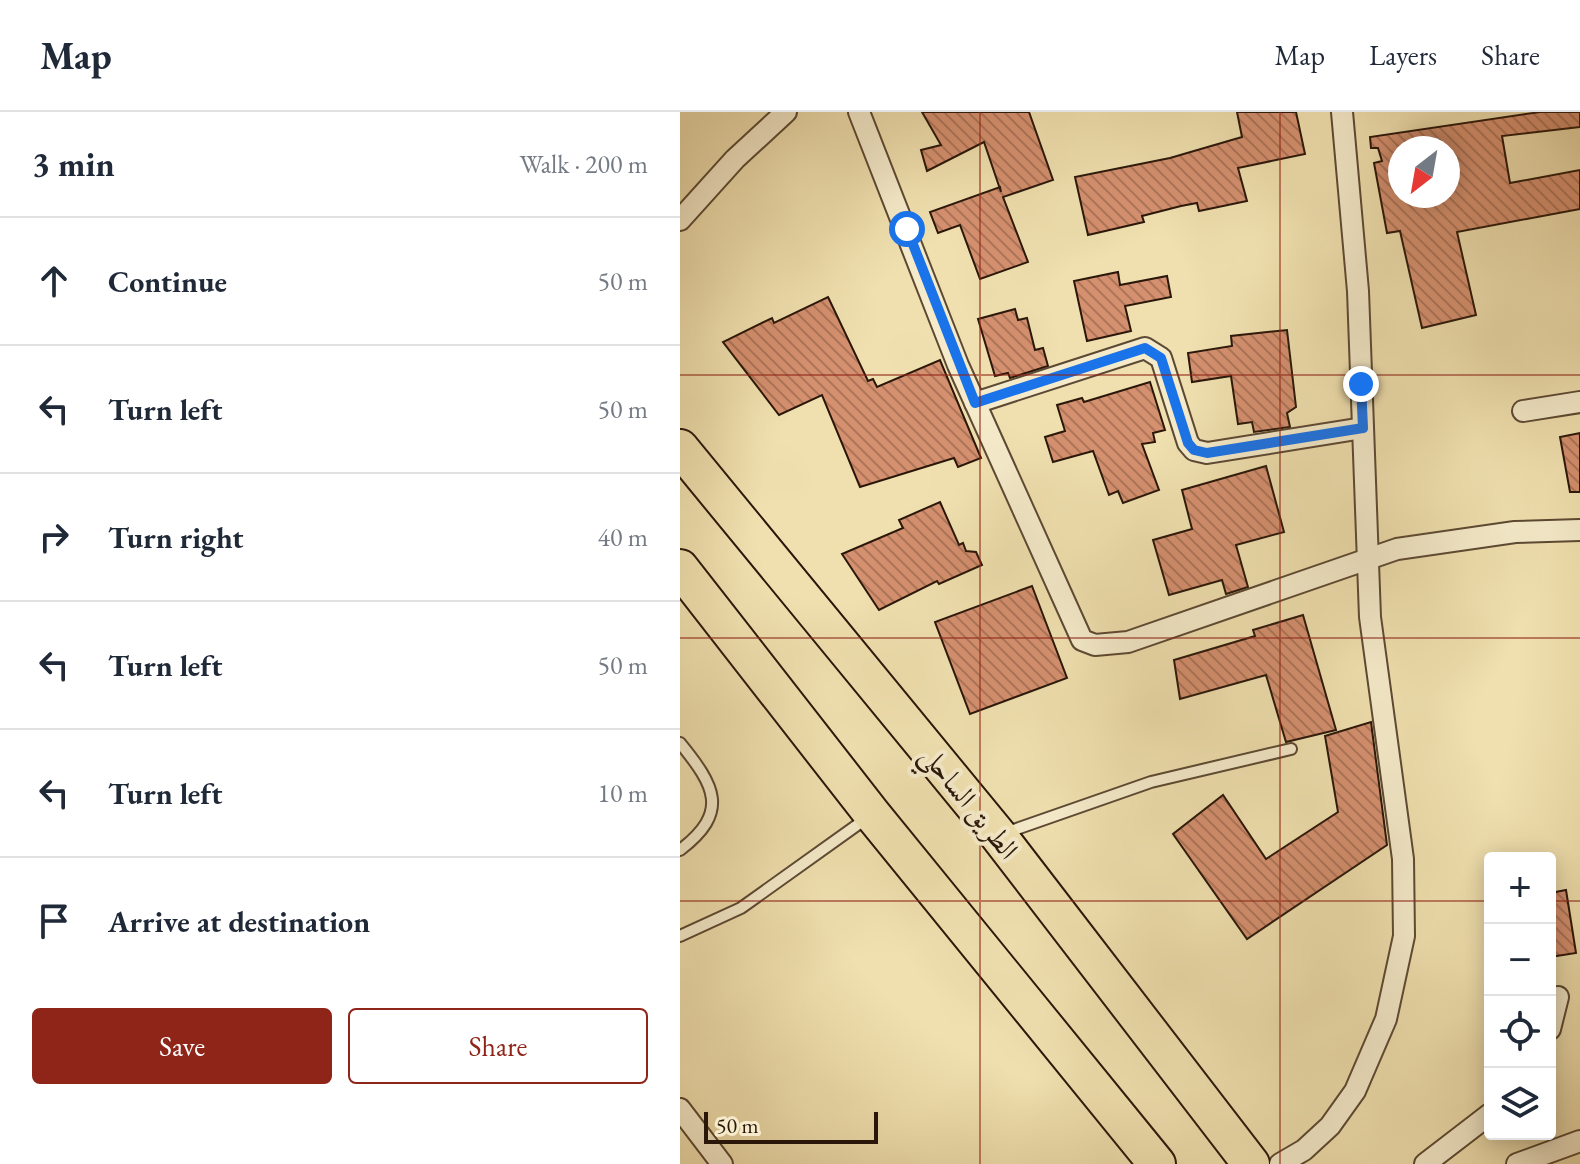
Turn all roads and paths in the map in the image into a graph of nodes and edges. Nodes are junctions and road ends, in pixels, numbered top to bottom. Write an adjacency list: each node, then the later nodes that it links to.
1 (786, 112): 4 (street)
2 (859, 112): 6 (street)
3 (1342, 112): 8 (street)
4 (680, 220)
5 (1580, 402): 7 (street)
6 (975, 403): 8 (street); 11 (street)
7 (1523, 411)
8 (1363, 428): 11 (street)
9 (680, 448): 16 (highway, الطريق الساحلي)
10 (1580, 530): 11 (street)
11 (1367, 556): 27 (street)
12 (680, 568): 15 (highway)
13 (680, 743): 17 (lane)
14 (1291, 749): 16 (lane)
15 (872, 814): 18 (lane); 25 (highway)
16 (998, 835): 26 (highway, الطريق الساحلي)
17 (680, 850)
18 (680, 936)
19 (1558, 997): 20 (street)
20 (1556, 1005)
21 (680, 1109): 24 (street)
22 (1484, 1119): 28 (street)
23 (1580, 1141): 29 (street)
24 (722, 1164)
25 (1157, 1164)
26 (1251, 1164)
27 (1280, 1164)
28 (1425, 1164)
29 (1517, 1164)

